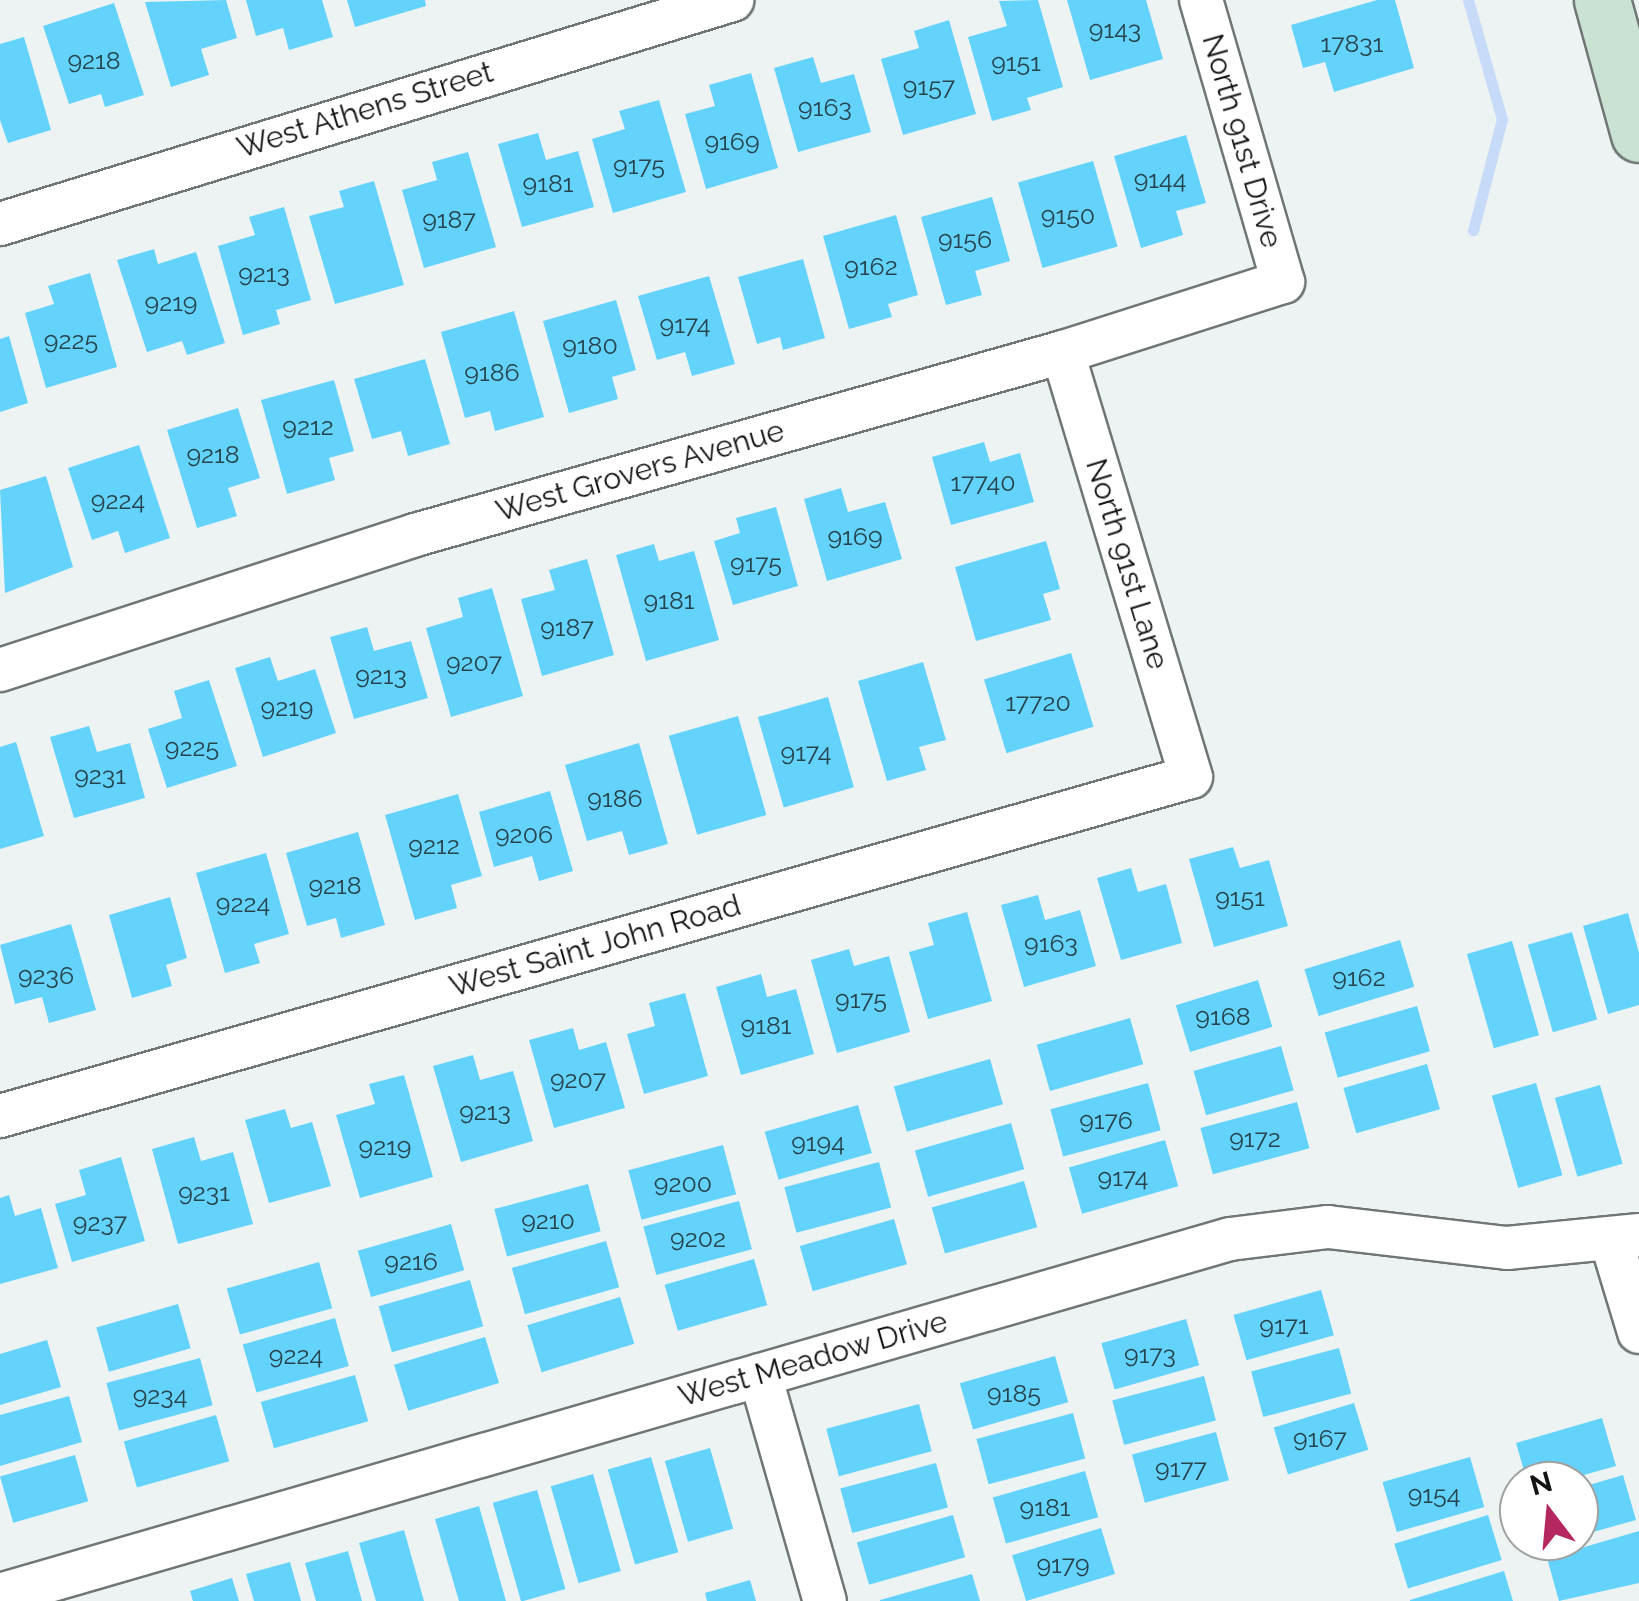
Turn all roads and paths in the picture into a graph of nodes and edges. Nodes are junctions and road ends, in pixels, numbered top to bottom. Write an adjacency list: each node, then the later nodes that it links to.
1 (732, 0): 5 (street, West Athens Street)
2 (1201, 0): 6 (street, North 91st Drive)
3 (1602, 0): 4 (main road)
4 (1639, 134)
5 (0, 224)
6 (1283, 282): 7 (street, West Grovers Avenue)
7 (1062, 352): 8 (street, West Grovers Avenue); 9 (street, North 91st Lane)
8 (0, 670)
9 (1191, 777): 10 (street, West Saint John Road)
10 (0, 1116)
11 (1626, 1239): 12 (street); 13 (street, West Meadow Drive)
12 (1639, 1332)
13 (760, 1375): 14 (street, West Meadow Drive); 15 (street)
14 (0, 1596)
15 (825, 1601)

